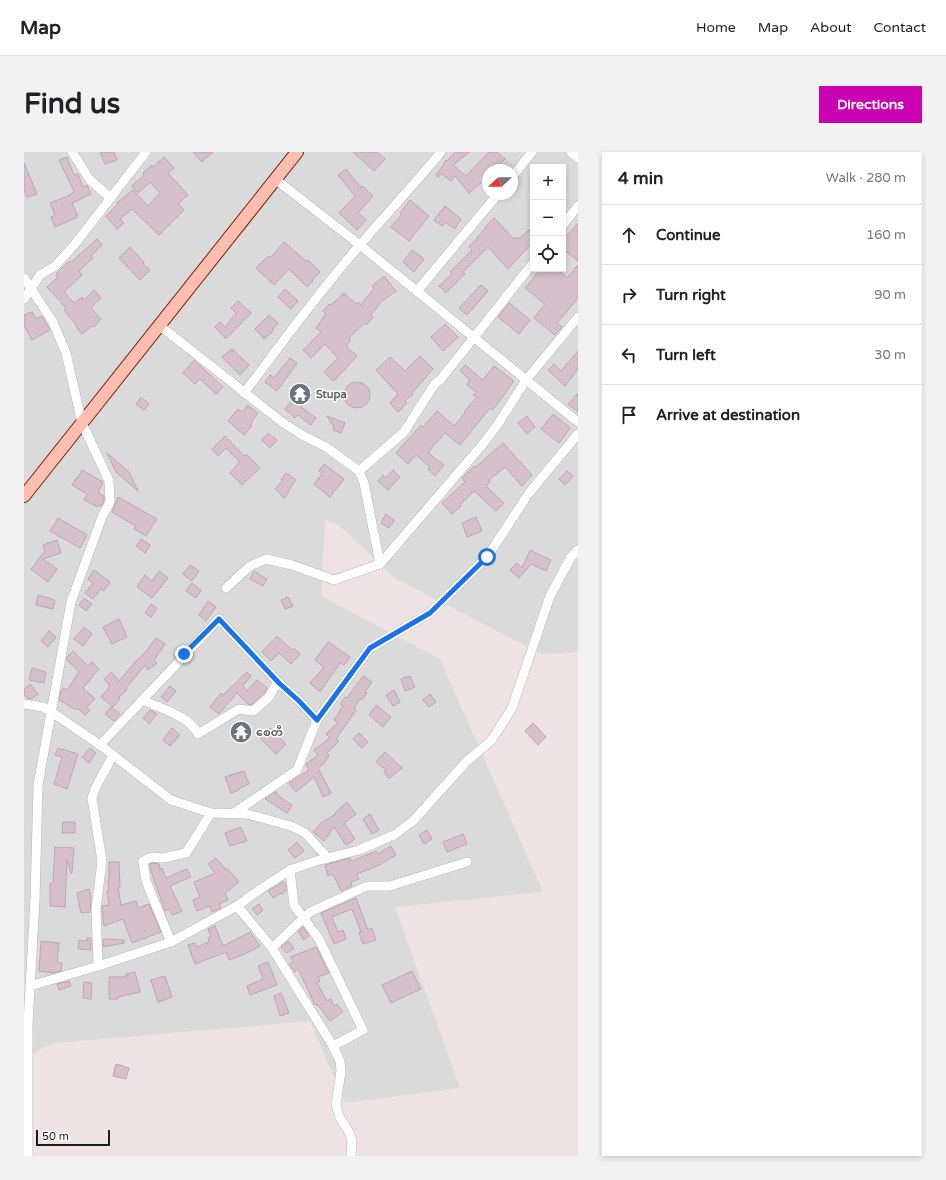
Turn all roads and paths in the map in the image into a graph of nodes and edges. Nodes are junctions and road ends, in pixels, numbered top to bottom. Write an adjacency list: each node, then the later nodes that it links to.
1 (72, 152): 10 (street)
2 (146, 152): 10 (street)
3 (297, 152): 9 (main road)
4 (441, 152): 14 (street)
5 (532, 152): 8 (street)
6 (571, 152): 7 (street)
7 (578, 158)
8 (518, 170)
9 (275, 179): 14 (street); 21 (main road)
10 (111, 198): 17 (street)
11 (493, 200): 18 (street)
12 (578, 206): 13 (street)
13 (566, 221)
14 (360, 244): 18 (street); 24 (street)
15 (530, 267): 22 (street)
16 (24, 278): 17 (street)
17 (31, 289): 19 (street); 26 (street)
18 (417, 291): 22 (street)
19 (24, 299)
20 (578, 317): 23 (street)
21 (159, 326): 24 (street); 26 (main road)
22 (474, 337): 23 (street); 28 (street)
23 (526, 380): 25 (street); 31 (street)
24 (244, 393): 28 (street)
25 (578, 422)
26 (82, 423): 29 (main road); 36 (street)
27 (578, 434): 37 (street)
28 (358, 471): 31 (street)
29 (24, 496)
30 (578, 550): 42 (street)
31 (380, 564): 32 (street)
32 (226, 588)
33 (279, 683): 34 (street); 34 (street); 37 (street)
34 (142, 700): 38 (street)
35 (24, 704): 36 (street)
36 (50, 711): 38 (street); 50 (street)
37 (317, 720): 41 (street)
38 (100, 745): 39 (street)
39 (113, 755): 40 (street); 49 (street)
40 (211, 813): 41 (street); 47 (street)
41 (234, 813): 42 (street)
42 (328, 858): 44 (street)
43 (467, 862): 46 (street)
44 (290, 870): 45 (street); 46 (street)
45 (237, 906): 47 (street); 48 (street)
46 (304, 917): 48 (street); 52 (street)
47 (171, 942): 49 (street)
48 (272, 948): 52 (street)
49 (98, 966): 50 (street)
50 (30, 986): 51 (street)
51 (26, 1023): 53 (street)
52 (332, 1046): 54 (street)
53 (28, 1156)
54 (351, 1156)

